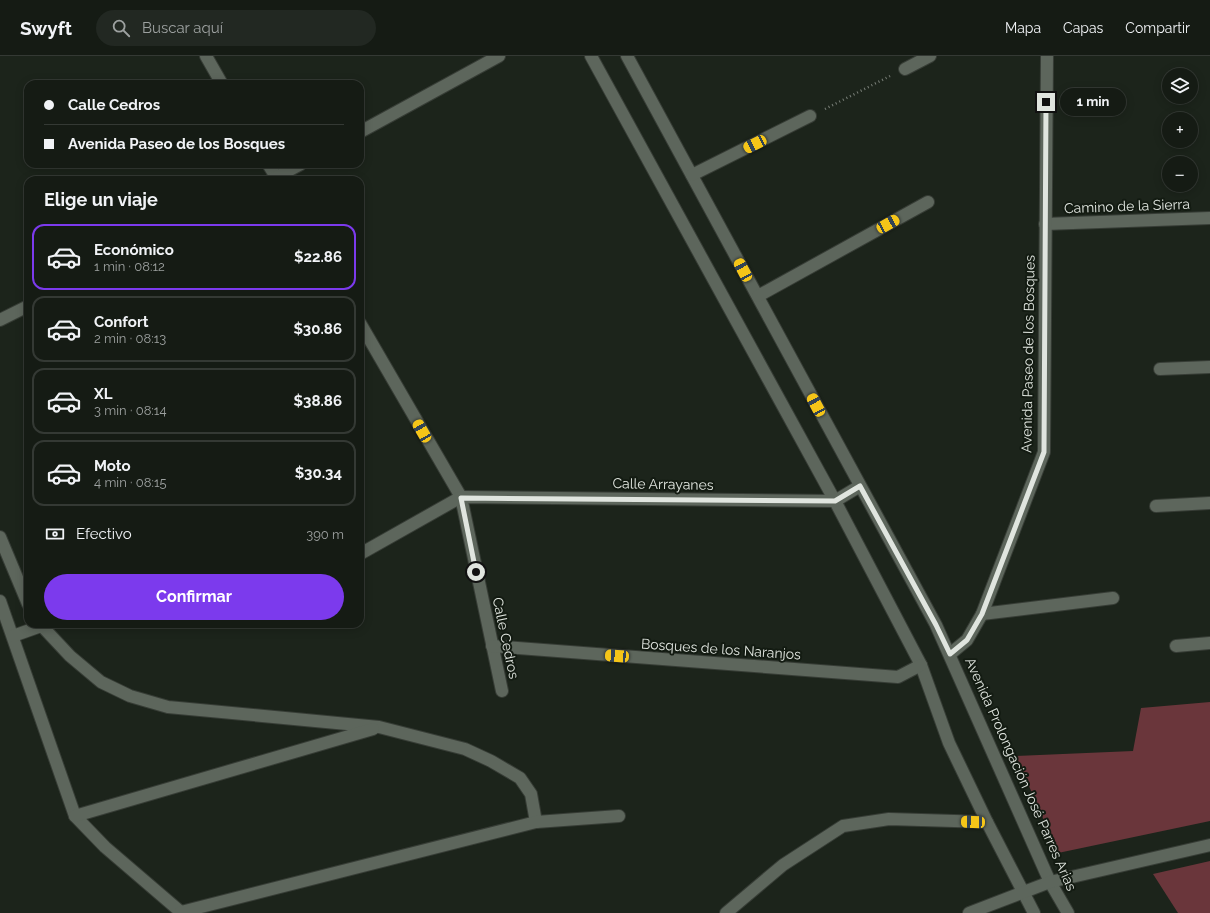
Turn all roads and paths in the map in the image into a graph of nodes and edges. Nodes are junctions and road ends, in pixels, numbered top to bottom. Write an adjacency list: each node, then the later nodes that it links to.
1 (206, 56): 8 (street)
2 (499, 56): 10 (street)
3 (591, 56): 25 (street)
4 (628, 56): 13 (street, Avenida Prolongación José Parres Arias)
5 (930, 56): 7 (street)
6 (1047, 56): 16 (street, Avenida Paseo de los Bosques)
7 (905, 69): 9 (path)
8 (220, 80)
9 (810, 116): 13 (street)
10 (364, 130)
11 (294, 168): 12 (street)
12 (280, 176)
13 (692, 176): 17 (street, Avenida Prolongación José Parres Arias)
14 (928, 202): 17 (street)
15 (1210, 218): 16 (street, Camino de la Sierra)
16 (1045, 224): 33 (street, Avenida Paseo de los Bosques)
17 (758, 296): 23 (street, Avenida Prolongación José Parres Arias)
18 (24, 308): 19 (street)
19 (0, 320)
20 (364, 341): 24 (street, Calle Cedros)
21 (1210, 367): 22 (street)
22 (1160, 369)
23 (860, 486): 25 (street); 40 (street, Avenida Prolongación José Parres Arias)
24 (461, 498): 25 (street, Calle Arrayanes); 29 (street); 38 (street, Calle Cedros)
25 (835, 501): 41 (street)
26 (1210, 503): 27 (street)
27 (1156, 506)
28 (0, 537): 30 (street)
29 (364, 552)
30 (24, 594)
31 (1113, 598): 33 (street)
32 (0, 601): 36 (street)
33 (982, 614): 40 (street, Avenida Paseo de los Bosques)
34 (33, 628): 36 (street)
35 (43, 628): 43 (street)
36 (13, 636): 44 (street)
37 (1210, 643): 39 (street)
38 (492, 646): 41 (street, Bosques de los Naranjos); 42 (street, Calle Cedros)
39 (1176, 646)
40 (950, 654): 49 (street, Avenida Prolongación José Parres Arias)
41 (921, 665): 47 (street)
42 (502, 691)
43 (379, 727): 44 (street); 46 (street)
44 (74, 816): 51 (street)
45 (619, 816): 46 (street)
46 (536, 822): 51 (street)
47 (987, 822): 50 (street); 52 (street)
48 (1210, 845): 49 (street)
49 (1050, 882): 50 (street); 55 (street, Avenida Prolongación José Parres Arias)
50 (1023, 891): 53 (street); 54 (street)
51 (182, 912)
52 (726, 913)
53 (969, 913)
54 (1034, 913)
55 (1068, 913)

